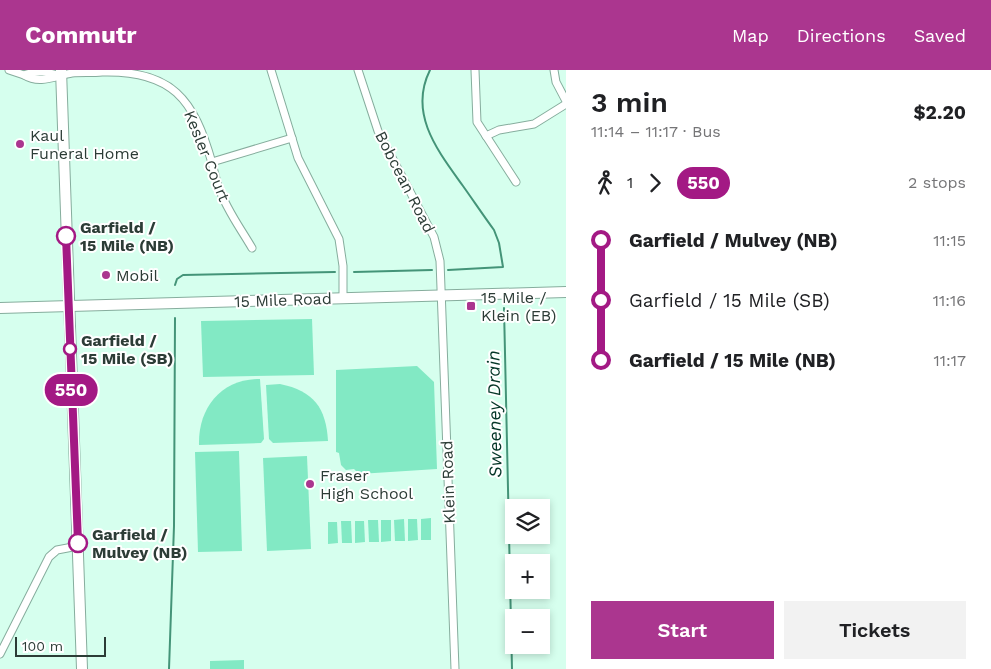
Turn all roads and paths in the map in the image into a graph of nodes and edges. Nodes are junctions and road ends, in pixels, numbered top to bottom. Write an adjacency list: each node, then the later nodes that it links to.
1 (9, 70): 6 (street, Kesler Court)
2 (271, 70): 9 (street)
3 (358, 70): 14 (street, Bobcean Road)
4 (475, 70): 8 (street)
5 (554, 70): 7 (street)
6 (61, 73): 10 (street, Kesler Court); 16 (main road)
7 (566, 102): 8 (street)
8 (486, 136): 11 (street)
9 (292, 138): 10 (street); 15 (street)
10 (212, 162): 12 (street, Kesler Court)
11 (516, 182)
12 (252, 248)
13 (566, 292): 14 (main road, 15 Mile Road)
14 (441, 296): 15 (main road, 15 Mile Road); 21 (street, Klein Road)
15 (343, 298): 16 (main road, 15 Mile Road)
16 (69, 305): 17 (main road, 15 Mile Road); 18 (main road)
17 (0, 308)
18 (78, 546): 19 (street); 20 (main road)
19 (0, 654)
20 (82, 669)
21 (455, 669)

